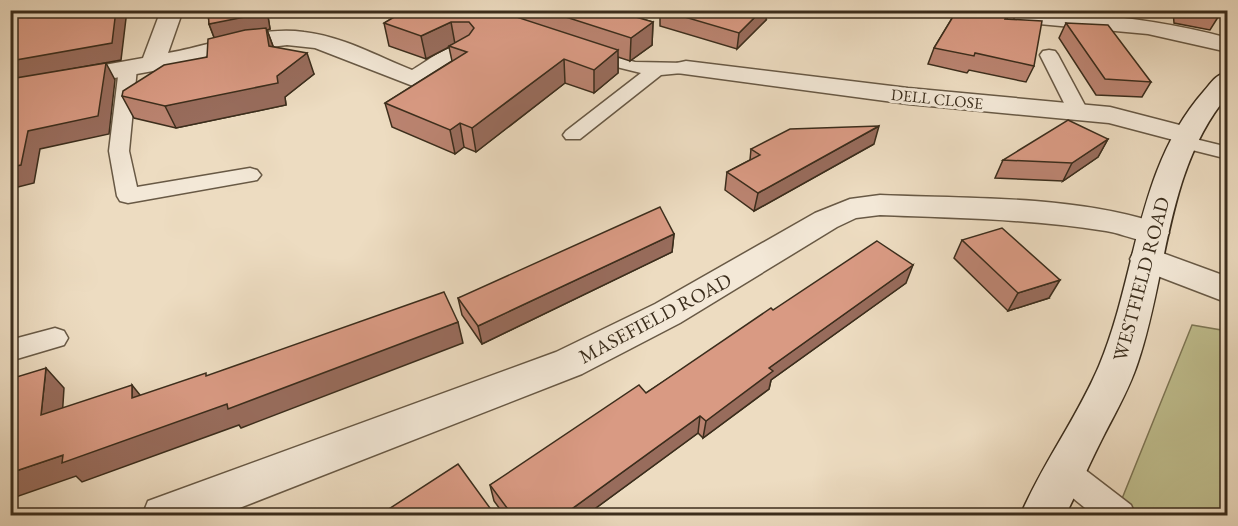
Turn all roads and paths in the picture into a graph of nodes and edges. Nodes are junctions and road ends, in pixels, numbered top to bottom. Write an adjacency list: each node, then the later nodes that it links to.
1 (172, 10): 8 (street)
2 (1065, 15): 3 (street); 4 (street)
3 (1025, 17)
4 (1227, 45)
5 (565, 47): 11 (lane)
6 (463, 51): 8 (street)
7 (1049, 55): 14 (lane)
8 (153, 63): 9 (street)
9 (128, 68): 13 (street); 18 (lane)
10 (686, 68): 11 (lane); 14 (street, DELL CLOSE)
11 (656, 70): 15 (lane)
12 (1227, 79): 16 (street, WESTFIELD ROAD)
13 (10, 90)
14 (1078, 111): 16 (street, DELL CLOSE)
15 (573, 135)
16 (1184, 138): 17 (lane); 19 (street, WESTFIELD ROAD)
17 (1227, 153)
18 (250, 175)
19 (1149, 246): 20 (street, MASEFIELD ROAD); 23 (street, WESTFIELD ROAD); 24 (street, MASEFIELD ROAD)
20 (1227, 291)
21 (55, 338): 22 (lane)
22 (10, 351)
23 (1064, 472): 25 (street, WESTFIELD ROAD); 26 (lane)
24 (164, 516)
25 (1042, 516)
26 (1120, 516)

